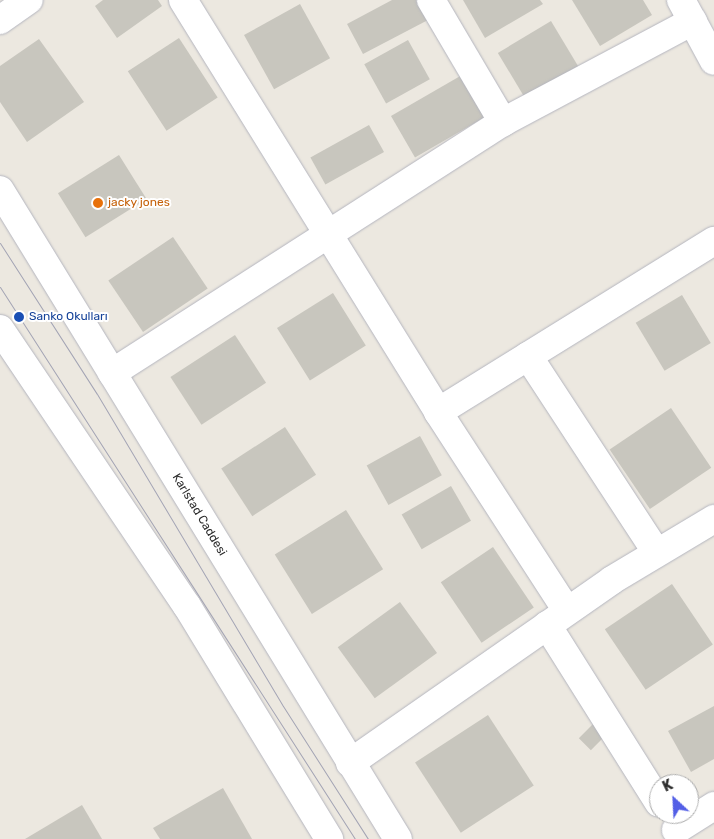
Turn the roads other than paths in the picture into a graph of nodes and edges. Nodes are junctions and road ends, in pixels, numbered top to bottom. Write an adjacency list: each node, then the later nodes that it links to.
1 (29, 0): 5 (street)
2 (183, 0): 9 (street)
3 (431, 0): 7 (street)
4 (687, 10): 6 (street); 7 (street)
5 (0, 20)
6 (714, 61)
7 (504, 122): 9 (street)
8 (0, 190): 13 (street, Karlstad Caddesi)
9 (328, 235): 13 (street); 14 (street)
10 (714, 242): 12 (street)
11 (0, 329): 22 (street)
12 (528, 356): 14 (street); 16 (street)
13 (112, 373): 18 (street, Karlstad Caddesi)
14 (438, 412): 17 (street)
15 (714, 519): 16 (street)
16 (657, 553): 17 (street)
17 (557, 618): 18 (street); 19 (street)
18 (350, 764): 23 (street, Karlstad Caddesi)
19 (649, 785)
20 (714, 806): 21 (street)
21 (674, 828)
22 (329, 839)
23 (398, 839)

